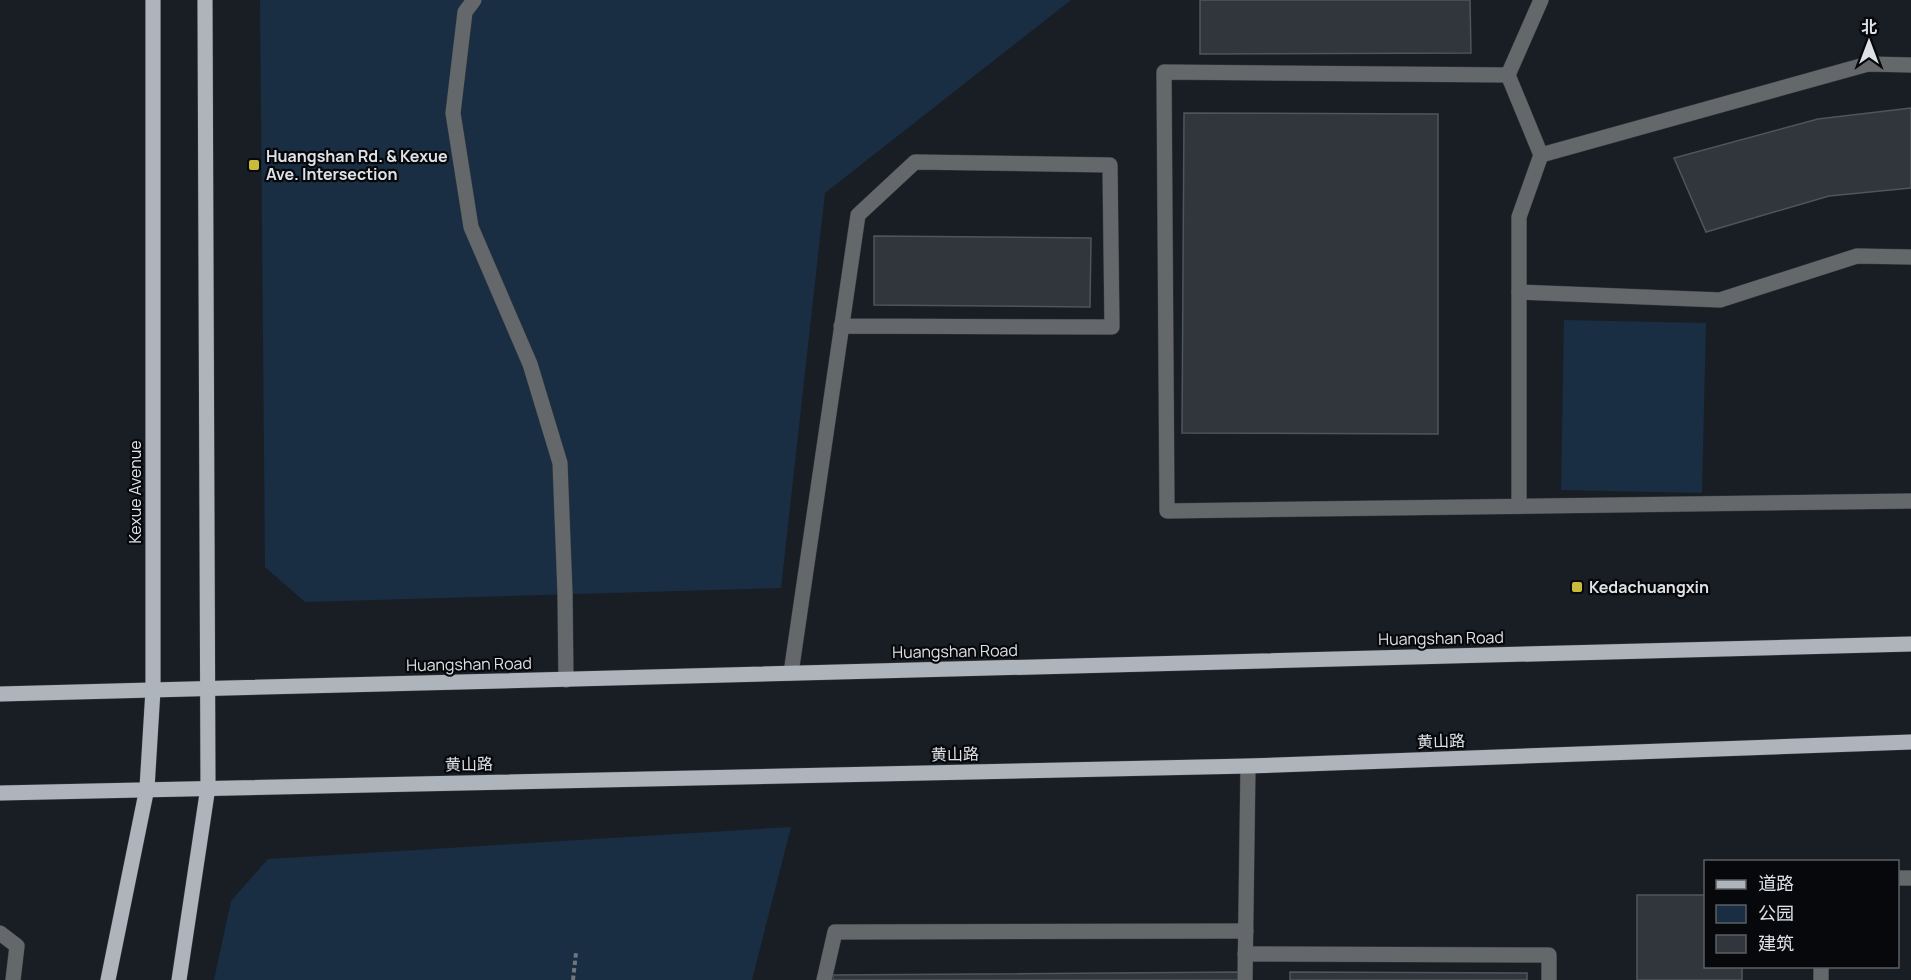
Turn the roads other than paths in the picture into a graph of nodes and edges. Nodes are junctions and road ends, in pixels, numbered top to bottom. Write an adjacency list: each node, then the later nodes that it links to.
1 (153, 0): 17 (main road, Kexue Avenue)
2 (205, 0): 16 (main road)
3 (474, 0): 15 (lane)
4 (1541, 0): 6 (lane)
5 (1911, 65): 7 (lane)
6 (1508, 75): 7 (lane); 12 (lane)
7 (1541, 155): 9 (lane)
8 (1911, 257): 9 (lane)
9 (1519, 292): 12 (lane)
10 (842, 326): 10 (lane); 14 (lane)
11 (1911, 501): 12 (lane)
12 (1519, 506)
13 (1911, 644): 14 (main road, Huangshan Road)
14 (791, 673): 15 (main road, Huangshan Road)
15 (566, 680): 16 (main road, Huangshan Road)
16 (208, 689): 17 (main road, Huangshan Road); 21 (main road)
17 (153, 690): 18 (main road, Huangshan Road); 22 (main road, Kexue Avenue)
18 (0, 694)
19 (1911, 742): 20 (main road, 黄山路)
20 (1248, 766): 21 (main road, 黄山路); 24 (lane)
21 (208, 787): 22 (main road, 黄山路); 29 (main road)
22 (147, 788): 23 (main road, 黄山路); 28 (main road, Kexue Avenue)
23 (0, 793)
24 (1246, 931): 26 (lane); 30 (lane)
25 (0, 933): 27 (lane)
26 (1245, 954): 31 (lane); 32 (lane)
27 (13, 980)
28 (108, 980)
29 (178, 980)
30 (824, 980)
31 (1245, 980)
32 (1549, 980)

